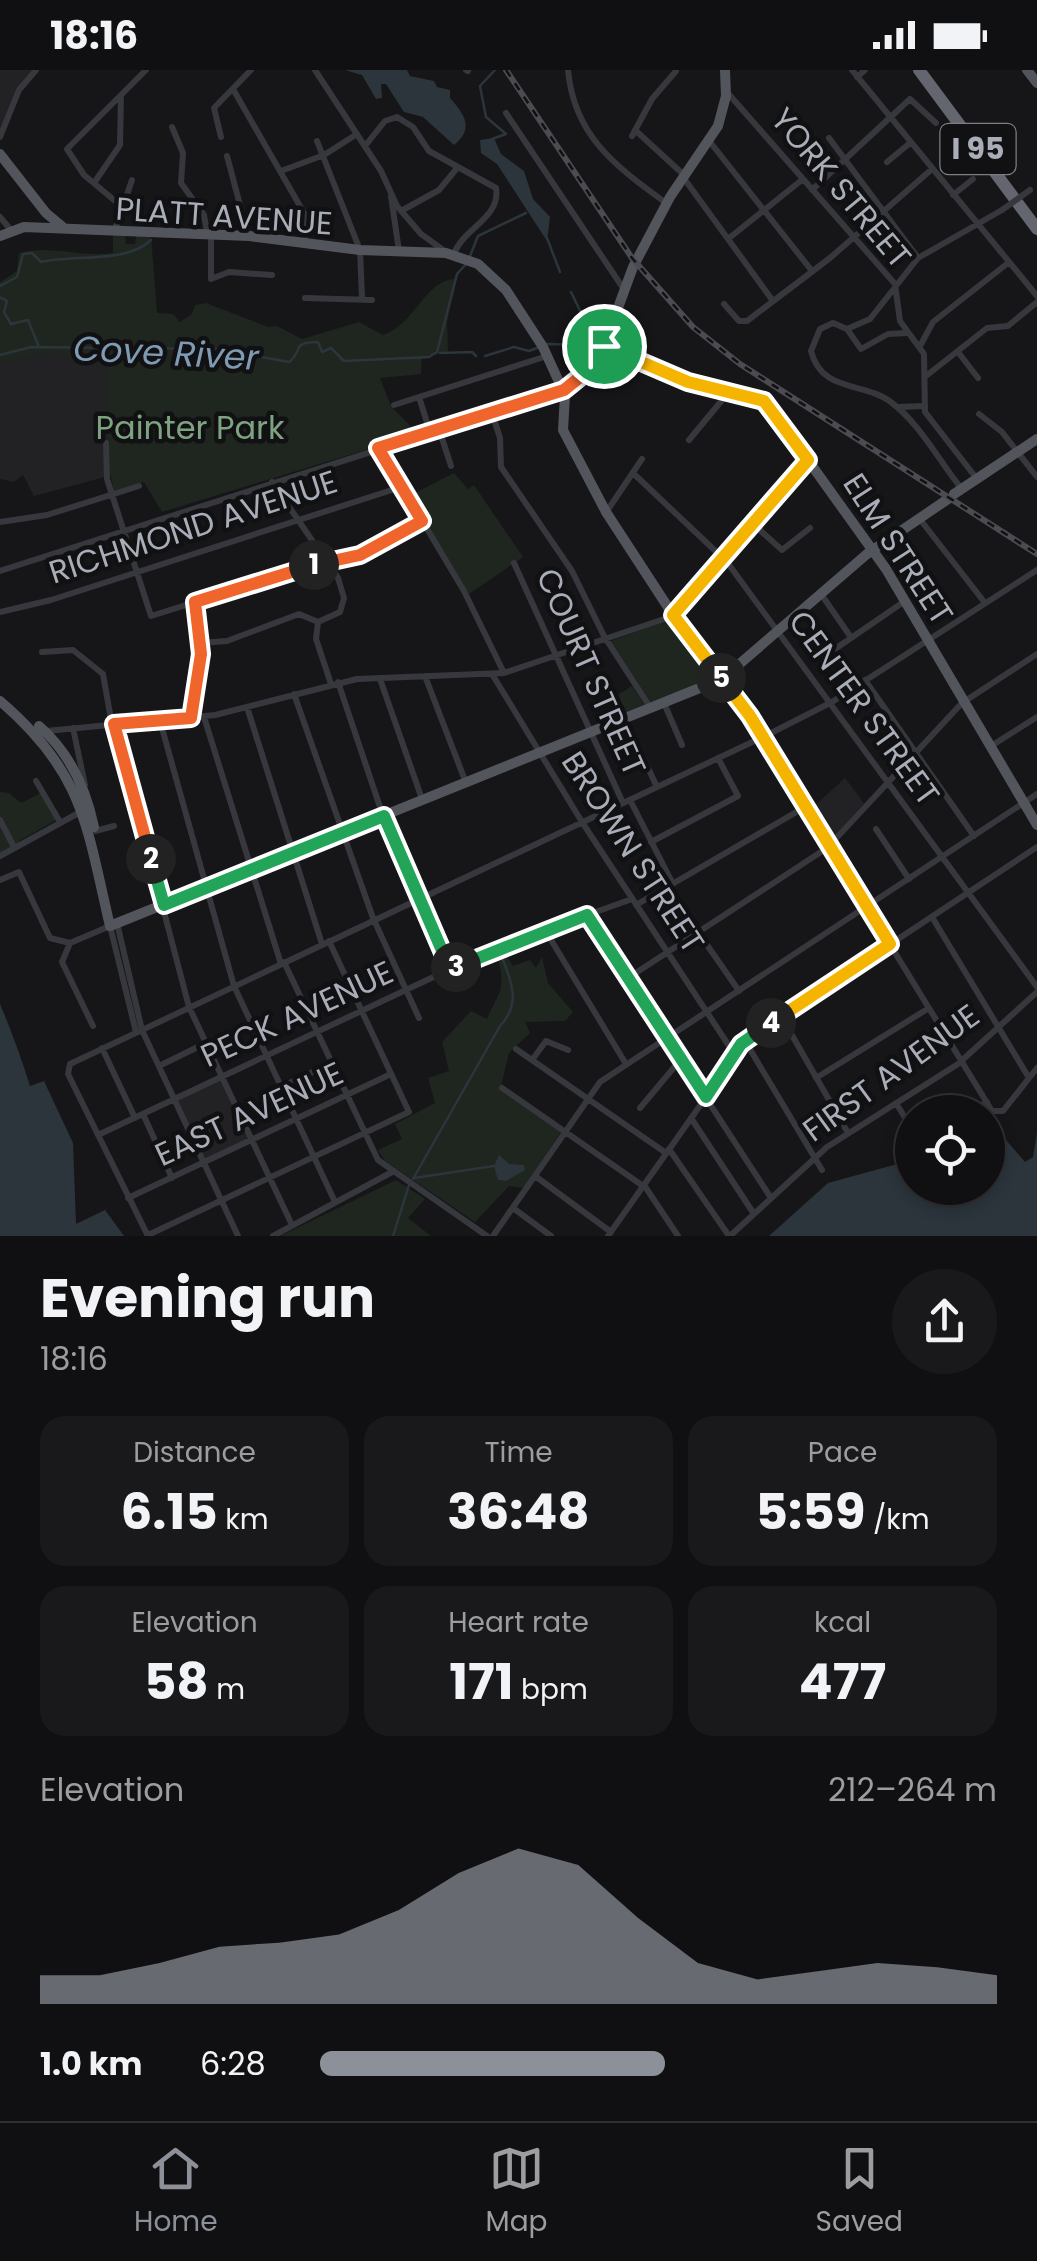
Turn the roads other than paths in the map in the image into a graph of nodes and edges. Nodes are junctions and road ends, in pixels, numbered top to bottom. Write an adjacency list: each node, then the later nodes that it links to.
1 (36, 70): 22 (street)
2 (146, 70): 16 (street)
3 (251, 70): 14 (street)
4 (315, 70): 21 (street)
5 (568, 70): 45 (street)
6 (725, 70): 15 (main road)
7 (865, 70): 12 (street)
8 (919, 70): 55 (highway, I 95)
9 (930, 70): 51 (highway, I 95)
10 (1027, 70): 13 (main road)
11 (676, 71): 37 (street)
12 (854, 74): 18 (street)
13 (1037, 83)
14 (233, 88): 23 (street); 36 (street)
15 (726, 91): 26 (main road); 39 (street, YORK STREET)
16 (121, 95): 41 (street); 41 (street)
17 (506, 113): 73 (street)
18 (888, 119): 19 (street); 27 (street); 32 (street)
19 (936, 123)
20 (172, 127): 59 (street)
21 (357, 134): 28 (street); 30 (street)
22 (0, 138)
23 (221, 138)
24 (828, 138): 32 (street)
25 (318, 142): 30 (street)
26 (710, 142): 37 (main road); 47 (street)
27 (910, 143): 33 (street); 35 (street)
28 (365, 146): 34 (street); 48 (street)
29 (0, 154): 50 (main road)
30 (324, 155): 36 (street); 65 (street)
31 (226, 156): 61 (street)
32 (844, 160): 43 (street); 49 (street)
33 (887, 162)
34 (458, 167): 48 (street); 67 (street)
35 (932, 169): 44 (street); 49 (street)
36 (281, 171): 64 (street)
37 (683, 176): 45 (main road); 63 (street)
38 (973, 178): 44 (street)
39 (803, 179): 43 (street, YORK STREET); 47 (street)
40 (132, 180): 46 (street)
41 (94, 183): 46 (street)
42 (1034, 188): 53 (street, bridge)
43 (812, 190): 62 (street, YORK STREET)
44 (953, 196): 53 (street)
45 (666, 203): 73 (main road)
46 (120, 205): 58 (street)
47 (765, 210): 63 (street); 70 (street)
48 (397, 211): 66 (street); 67 (street)
49 (884, 211): 62 (street); 68 (street)
50 (46, 213): 54 (main road); 57 (main road)
51 (1036, 215)
52 (0, 217): 56 (street)
53 (977, 225): 68 (street); 69 (street)
54 (37, 228): 56 (main road, PLATT AVENUE); 57 (main road, PLATT AVENUE)
55 (1037, 229)
56 (11, 230): 60 (main road, PLATT AVENUE)
57 (69, 230): 58 (main road, PLATT AVENUE)
58 (114, 233): 59 (main road, PLATT AVENUE)
59 (209, 235): 61 (main road, PLATT AVENUE); 71 (street)
60 (0, 236)
61 (248, 236): 64 (main road, PLATT AVENUE)
62 (853, 237): 70 (street); 72 (street, YORK STREET)
63 (728, 239): 78 (street)
64 (305, 245): 65 (main road, PLATT AVENUE)
65 (360, 250): 66 (main road, PLATT AVENUE); 74 (street)
66 (399, 252): 67 (main road, PLATT AVENUE)
67 (450, 254): 85 (main road)
68 (918, 258): 72 (street)
69 (1008, 263): 76 (street); 83 (street)
70 (812, 271): 78 (street)
71 (272, 275)
72 (894, 284): 80 (street); 81 (street, YORK STREET)
73 (623, 288): 82 (main road)
74 (362, 297): 75 (street); 77 (street)
75 (305, 298)
76 (1037, 299): 84 (street)
77 (372, 300)
78 (773, 300): 79 (street)
79 (724, 304)
80 (847, 328): 81 (street); 93 (street)
81 (907, 333): 83 (street, YORK STREET)
82 (604, 346): 88 (main road); 89 (main road, ELM STREET)
83 (920, 346): 86 (street)
84 (958, 352): 86 (street); 87 (street)
85 (548, 356): 88 (main road); 90 (street)
86 (925, 377): 92 (street)
87 (978, 378)
88 (564, 390): 94 (street); 114 (main road)
89 (729, 392): 99 (street); 104 (main road, ELM STREET)
90 (419, 398): 91 (street); 97 (street)
91 (394, 405)
92 (924, 406): 93 (street); 108 (street)
93 (896, 407): 113 (street)
94 (492, 413): 96 (street); 138 (street)
95 (979, 414): 102 (street)
96 (439, 429): 97 (street); 105 (street)
97 (430, 432): 101 (street)
98 (1037, 438): 102 (main road)
99 (689, 440)
100 (106, 443): 112 (street)
101 (378, 448): 109 (street); 111 (street)
102 (1017, 452): 107 (street); 108 (main road)
103 (642, 459): 106 (street)
104 (808, 460): 119 (street); 122 (main road, ELM STREET)
105 (451, 466)
106 (633, 472): 114 (street); 123 (street, CENTER STREET)
107 (1037, 477)
108 (977, 479): 113 (main road)
109 (272, 482): 116 (street); 121 (street)
110 (139, 486): 112 (street)
111 (401, 486): 116 (street, RICHMOND AVENUE); 117 (street)
112 (112, 494): 118 (street); 121 (street)
113 (955, 494): 115 (main road)
114 (606, 512): 134 (main road)
115 (918, 518): 122 (main road); 132 (street)
116 (298, 520): 124 (street); 126 (street, RICHMOND AVENUE)
117 (422, 521): 124 (street); 145 (street)
118 (0, 522)
119 (752, 524): 120 (street); 123 (street)
120 (810, 528)
121 (124, 529): 126 (street); 128 (street)
122 (873, 549): 129 (main road); 130 (main road, ELM STREET)
123 (722, 560): 134 (street); 136 (street, CENTER STREET)
124 (326, 561): 131 (street); 135 (street)
125 (514, 563): 144 (street, COURT STREET)
126 (136, 570): 131 (street); 133 (street, RICHMOND AVENUE)
127 (1037, 570): 132 (street)
128 (0, 571)
129 (821, 594): 136 (main road); 137 (street)
130 (906, 600): 137 (street); 139 (main road, ELM STREET)
131 (195, 602): 140 (street)
132 (985, 603): 139 (street)
133 (0, 612)
134 (673, 615): 138 (street); 149 (main road)
135 (318, 622): 140 (street); 151 (street)
136 (778, 633): 149 (main road); 156 (street, CENTER STREET)
137 (850, 636): 141 (street)
138 (606, 639): 144 (street); 158 (street)
139 (928, 639): 150 (street); 154 (main road, ELM STREET)
140 (201, 643): 161 (street)
141 (835, 649)
142 (42, 652): 164 (street)
143 (1037, 654): 154 (street)
144 (556, 656): 145 (street); 166 (street, COURT STREET)
145 (504, 673): 146 (street)
146 (492, 674): 147 (street); 172 (street, BROWN STREET)
147 (425, 676): 148 (street); 176 (street)
148 (380, 678): 151 (street); 180 (street)
149 (722, 679): 155 (main road); 168 (street)
150 (866, 680): 156 (street); 171 (street)
151 (334, 683): 152 (street); 185 (street)
152 (294, 694): 157 (street); 193 (street)
153 (1, 697): 167 (main road)
154 (965, 701): 170 (main road, ELM STREET); 171 (street)
155 (664, 703): 158 (main road); 169 (street)
156 (829, 703): 168 (street); 175 (street, CENTER STREET)
157 (246, 707): 159 (street); 199 (street)
158 (651, 708): 162 (main road)
159 (204, 717): 161 (street); 202 (street)
160 (1037, 717): 170 (street)
161 (191, 718): 163 (street)
162 (626, 719): 166 (main road); 177 (street)
163 (160, 721): 164 (street); 206 (street)
164 (113, 725): 165 (street); 210 (street)
165 (72, 728): 167 (street); 179 (street)
166 (592, 732): 172 (main road); 181 (street, COURT STREET)
167 (42, 733): 179 (main road); 184 (main road)
168 (763, 737): 173 (street); 183 (street)
169 (682, 745)
170 (990, 746): 182 (main road, ELM STREET)
171 (915, 752): 175 (street); 194 (street)
172 (540, 753): 176 (main road); 188 (street, BROWN STREET)
173 (718, 758): 177 (street); 195 (street)
174 (36, 781): 187 (street)
175 (886, 782): 196 (street); 201 (street, CENTER STREET)
176 (466, 783): 180 (main road)
177 (658, 787): 181 (street)
178 (1037, 794): 182 (street)
179 (87, 796): 184 (main road)
180 (422, 800): 185 (main road)
181 (626, 801): 188 (street); 195 (street, COURT STREET)
182 (1024, 803): 189 (main road, ELM STREET); 194 (street)
183 (805, 807): 196 (street); 205 (street, PECK AVENUE)
184 (86, 809): 187 (street); 192 (main road); 215 (main road)
185 (384, 816): 193 (main road); 208 (street)
186 (0, 820): 198 (street)
187 (60, 822): 198 (street)
188 (582, 822): 208 (street); 209 (street, BROWN STREET)
189 (1037, 825)
190 (114, 826): 192 (street)
191 (876, 829): 203 (street)
192 (95, 831): 215 (main road)
193 (340, 833): 199 (main road); 214 (street)
194 (974, 836): 201 (street)
195 (651, 842): 205 (street, COURT STREET)
196 (830, 846): 211 (street); 217 (street)
197 (1037, 847): 207 (street)
198 (7, 848): 200 (street)
199 (293, 853): 202 (main road); 219 (street)
200 (0, 856)
201 (942, 858): 203 (street); 207 (street, CENTER STREET)
202 (252, 869): 206 (main road); 222 (street)
203 (909, 879): 211 (street)
204 (0, 880): 218 (street)
205 (673, 884): 209 (street, PECK AVENUE)
206 (208, 887): 210 (main road); 225 (street)
207 (968, 893): 213 (street); 227 (street, CENTER STREET)
208 (418, 900): 214 (street); 223 (street)
209 (634, 902): 212 (street, PECK AVENUE); 221 (street, BROWN STREET)
210 (164, 905): 215 (main road); 229 (street)
211 (867, 907): 220 (street); 228 (street)
212 (587, 915): 216 (street, PECK AVENUE); 224 (street)
213 (932, 917): 220 (street); 236 (street)
214 (374, 920): 219 (street); 226 (street)
215 (113, 925): 218 (street); 237 (street)
216 (545, 930): 223 (street, PECK AVENUE); 251 (street)
217 (698, 932): 221 (street); 228 (street)
218 (70, 942): 235 (street)
219 (325, 943): 222 (street); 231 (street)
220 (890, 944): 230 (street); 233 (street)
221 (668, 952): 224 (street); 232 (street, BROWN STREET)
222 (283, 963): 225 (street); 238 (street)
223 (450, 969): 226 (street, PECK AVENUE)
224 (628, 978): 239 (street)
225 (234, 986): 229 (street); 246 (street)
226 (406, 990): 231 (street, PECK AVENUE); 234 (street)
227 (1037, 990): 236 (street, FIRST AVENUE)
228 (739, 991): 232 (street)
229 (189, 1007): 237 (street); 241 (street)
230 (929, 1008): 249 (street); 256 (street)
231 (362, 1011): 238 (street, PECK AVENUE); 254 (street)
232 (706, 1012): 239 (street); 245 (street, BROWN STREET)
233 (782, 1016): 240 (street); 256 (street)
234 (419, 1018)
235 (93, 1026)
236 (999, 1027): 249 (street, FIRST AVENUE); 257 (street)
237 (139, 1031): 242 (street); 252 (street)
238 (317, 1032): 246 (street, PECK AVENUE); 250 (street)
239 (667, 1038): 247 (street); 251 (street)
240 (744, 1041): 245 (street); 279 (street)
241 (206, 1042): 252 (street); 255 (street)
242 (102, 1048): 269 (street); 275 (street)
243 (516, 1049): 248 (street)
244 (568, 1050): 248 (street)
245 (734, 1055): 263 (street)
246 (267, 1056): 255 (street, PECK AVENUE); 258 (street)
247 (681, 1059): 263 (street); 268 (street)
248 (532, 1060): 265 (street)
249 (961, 1061): 261 (street, FIRST AVENUE); 262 (street)
250 (332, 1064): 258 (street); 260 (street)
251 (626, 1064): 265 (street)
252 (158, 1066): 264 (street)
253 (1037, 1068): 257 (street)
254 (391, 1074): 260 (street, EAST AVENUE); 274 (street)
255 (223, 1077): 264 (street, PECK AVENUE); 276 (street)
256 (816, 1078): 273 (street)
257 (1029, 1078): 266 (street)
258 (282, 1087): 271 (street)
259 (502, 1088): 272 (street)
260 (347, 1095): 271 (street, EAST AVENUE); 274 (street)
261 (908, 1095)
262 (982, 1095)
263 (706, 1097): 270 (street); 288 (street)
264 (174, 1099): 269 (street, PECK AVENUE); 280 (street)
265 (588, 1099): 272 (street); 277 (street)
266 (1005, 1103)
267 (895, 1104): 273 (street, FIRST AVENUE)
268 (640, 1108)
269 (139, 1116): 275 (street, PECK AVENUE); 284 (street)
270 (691, 1118): 277 (street); 292 (street)
271 (296, 1119): 276 (street, EAST AVENUE); 278 (street)
272 (565, 1132): 283 (street); 286 (street)
273 (848, 1133): 279 (street, FIRST AVENUE)
274 (365, 1134): 278 (street); 282 (street)
275 (98, 1135): 287 (street)
276 (252, 1140): 280 (street, EAST AVENUE); 285 (street)
277 (667, 1151): 286 (street); 301 (street)
278 (314, 1157): 285 (street); 290 (street)
279 (814, 1158): 281 (street); 288 (street, FIRST AVENUE)
280 (204, 1162): 284 (street, EAST AVENUE); 289 (street)
281 (822, 1170)
282 (394, 1172): 290 (street); 298 (street)
283 (535, 1176): 291 (street); 294 (street)
284 (172, 1178): 287 (street, EAST AVENUE)
285 (270, 1178): 289 (street); 293 (street)
286 (642, 1186): 294 (street); 300 (street)
287 (128, 1198): 295 (street)
288 (771, 1198): 292 (street, FIRST AVENUE)
289 (222, 1200): 295 (street); 296 (street)
290 (335, 1202): 293 (street)
291 (513, 1208): 298 (street); 299 (street)
292 (754, 1214): 301 (street, FIRST AVENUE)
293 (292, 1225): 297 (street)
294 (609, 1234)
295 (148, 1236)
296 (238, 1236)
297 (273, 1236)
298 (490, 1236)
299 (551, 1236)
300 (678, 1236)
301 (729, 1236)

